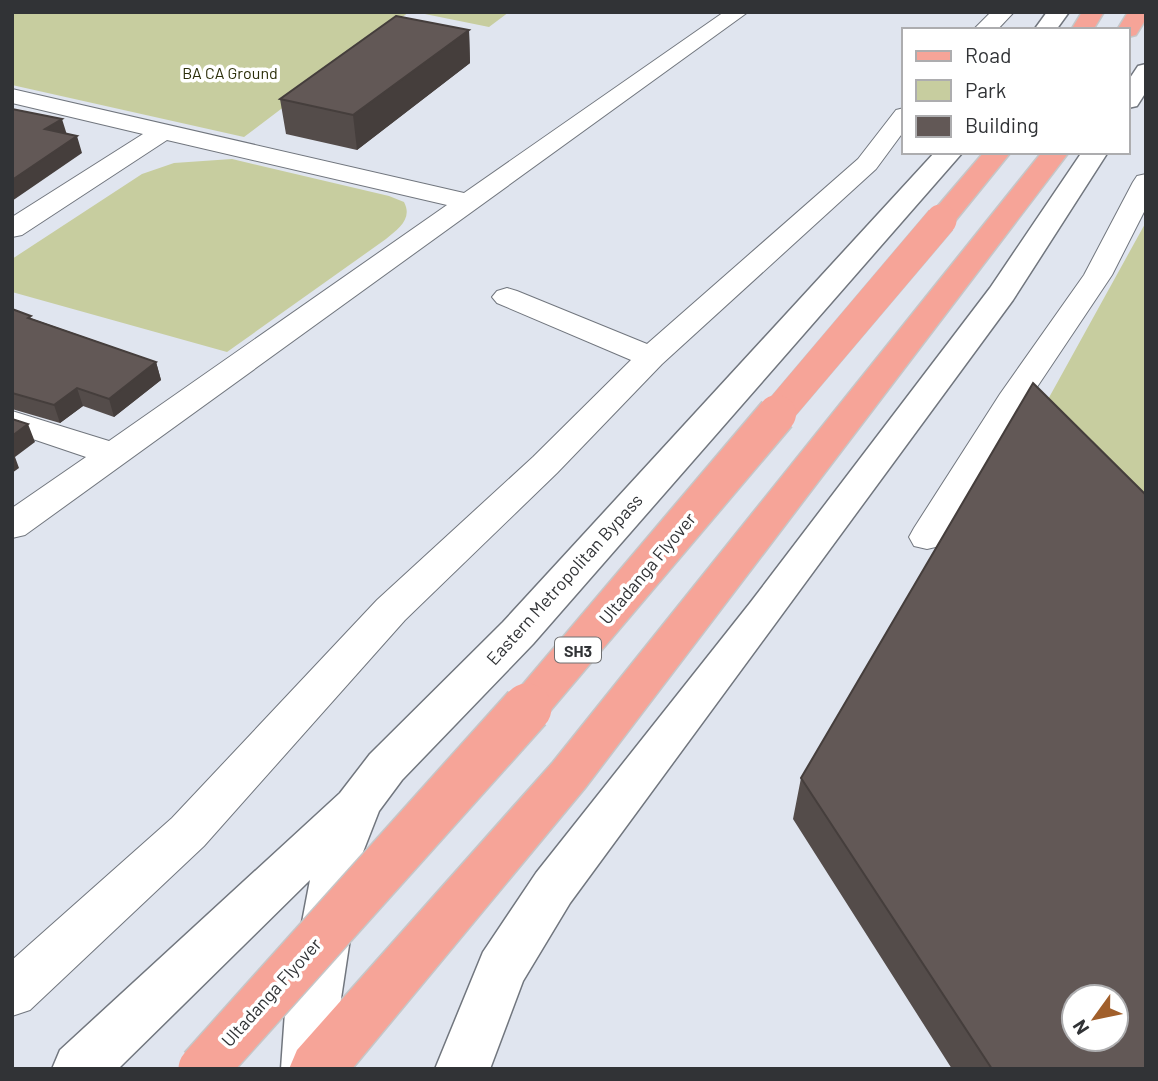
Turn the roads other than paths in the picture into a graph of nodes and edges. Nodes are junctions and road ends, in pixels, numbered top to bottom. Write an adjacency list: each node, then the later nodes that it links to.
1 (738, 12): 20 (street)
2 (1004, 12): 6 (street)
3 (1058, 12): 7 (main road)
4 (1093, 12): 8 (main road)
5 (1139, 12): 9 (main road)
6 (986, 28)
7 (1046, 28)
8 (1083, 28)
9 (1129, 28)
10 (1146, 71): 12 (main road)
11 (12, 96): 14 (street)
12 (1130, 98)
13 (902, 118): 23 (street)
14 (164, 131): 20 (street); 21 (street)
15 (948, 154): 30 (main road, Eastern Metropolitan Bypass)
16 (996, 154): 33 (main road, Ultadanga Flyover / SH3, bridge)
17 (1054, 154): 35 (main road)
18 (1094, 154): 36 (main road)
19 (1146, 182): 24 (street)
20 (471, 203): 26 (street)
21 (12, 229)
22 (507, 297): 23 (street)
23 (650, 358): 31 (street)
24 (1016, 394): 27 (street); 29 (street)
25 (12, 421): 26 (street)
26 (113, 454): 28 (street)
27 (1081, 460)
28 (12, 526)
29 (927, 537)
30 (359, 802): 32 (main road); 34 (main road, Eastern Metropolitan Bypass)
31 (12, 993)
32 (79, 1069)
33 (203, 1069)
34 (309, 1069)
35 (316, 1069)
36 (462, 1069)

